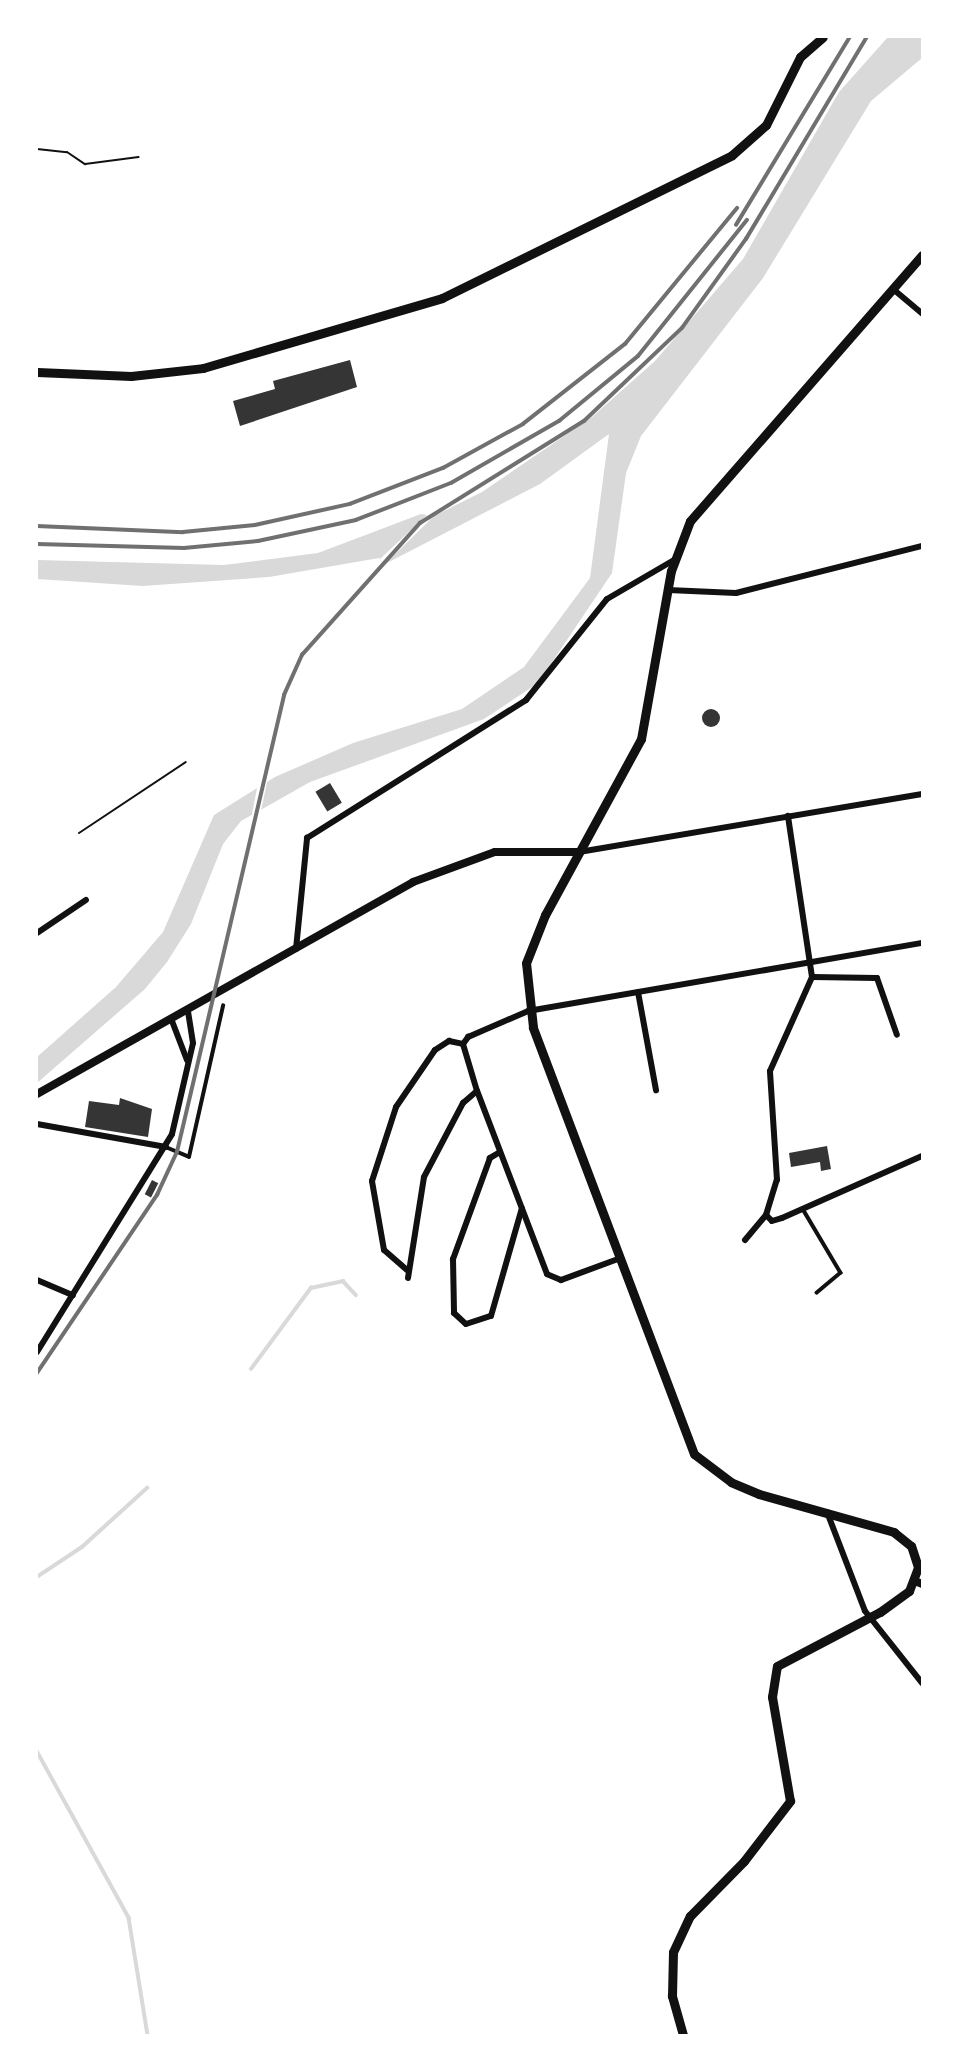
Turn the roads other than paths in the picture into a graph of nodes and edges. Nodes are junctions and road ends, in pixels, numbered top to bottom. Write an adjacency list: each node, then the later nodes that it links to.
1 (822, 37): 5 (main road)
2 (922, 255): 3 (main road)
3 (893, 289): 4 (street); 7 (main road)
4 (922, 313)
5 (37, 372)
6 (922, 546): 8 (street)
7 (674, 560): 8 (main road); 15 (street)
8 (668, 590): 11 (main road)
9 (922, 794): 10 (street)
10 (788, 816): 11 (street); 16 (street)
11 (579, 852): 15 (street); 20 (main road)
12 (86, 900): 13 (street)
13 (37, 933)
14 (922, 943): 16 (street)
15 (296, 948): 21 (street)
16 (813, 961): 17 (street); 18 (street)
17 (812, 977): 23 (street); 35 (street)
18 (638, 992): 20 (street); 26 (street)
19 (223, 1006): 30 (lane)
20 (528, 1011): 24 (street); 37 (main road)
21 (188, 1012): 22 (street); 25 (street)
22 (172, 1021): 25 (street); 28 (street)
23 (897, 1035)
24 (463, 1044): 27 (street); 27 (street)
25 (188, 1066): 30 (street)
26 (656, 1090)
27 (477, 1091): 31 (street)
28 (37, 1094)
29 (37, 1124): 30 (street)
30 (166, 1147): 40 (street)
31 (500, 1152): 33 (street); 33 (street)
32 (922, 1156): 34 (street)
33 (522, 1208): 37 (street)
34 (802, 1208): 35 (street); 39 (lane)
35 (766, 1215): 36 (street)
36 (745, 1240)
37 (618, 1259): 42 (main road)
38 (37, 1280): 40 (street)
39 (817, 1293)
40 (73, 1296): 41 (street)
41 (37, 1352)
42 (827, 1511): 43 (main road); 44 (street)
43 (919, 1583): 44 (main road)
44 (871, 1618): 45 (street); 46 (main road)
45 (922, 1683)
46 (683, 2035)

